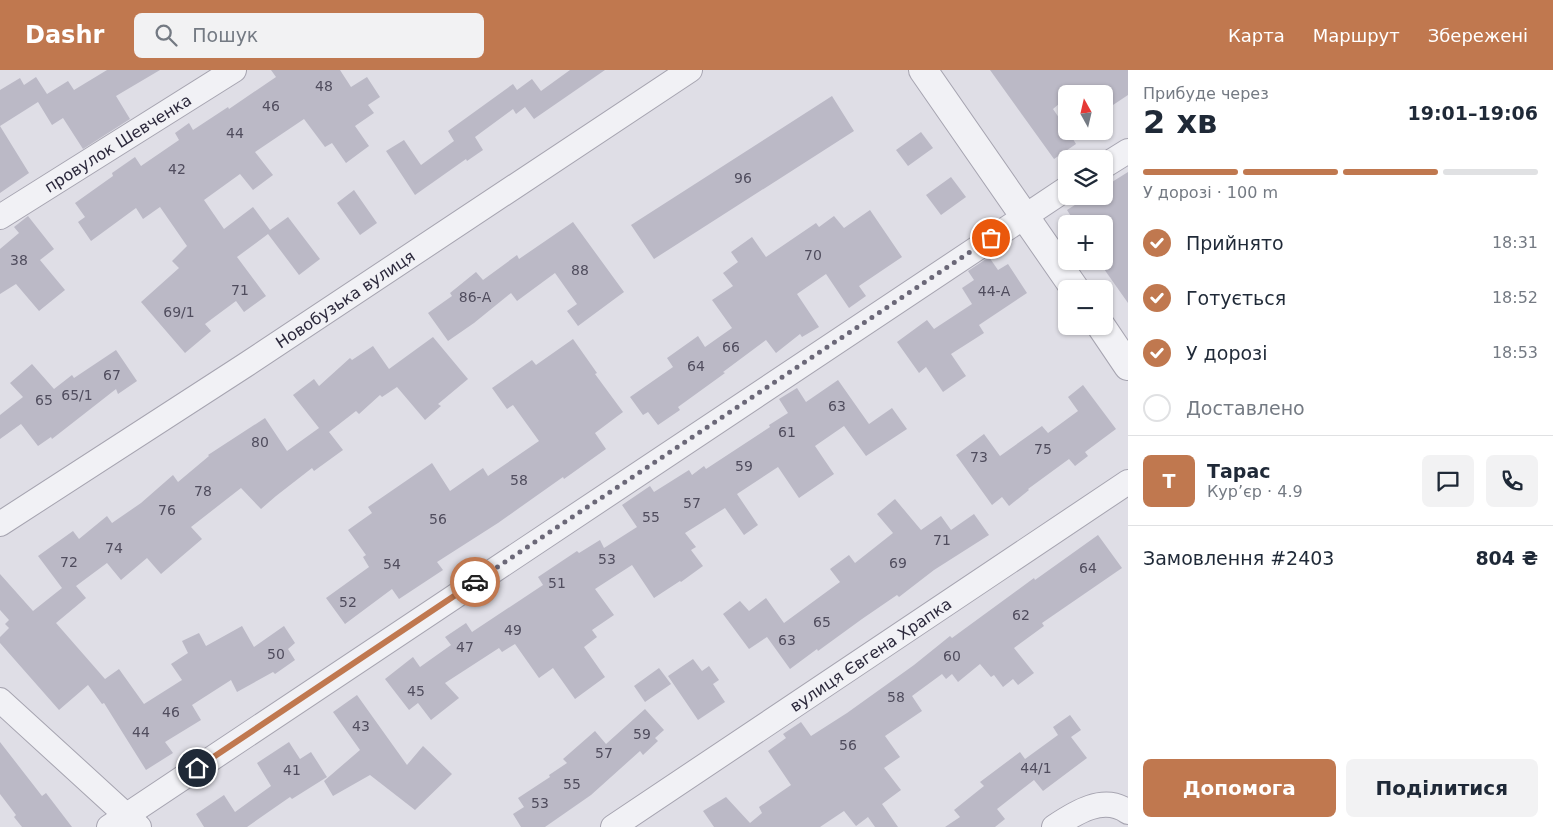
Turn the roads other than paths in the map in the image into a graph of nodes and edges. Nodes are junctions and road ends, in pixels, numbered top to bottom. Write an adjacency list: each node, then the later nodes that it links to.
1 (234, 70): 8 (street, провулок Шевченка)
2 (690, 70): 13 (street, Новобузька вулиця)
3 (923, 70): 7 (street)
4 (1128, 151): 5 (street)
5 (1113, 160)
6 (1058, 194): 7 (street)
7 (1024, 216): 9 (street); 16 (street)
8 (0, 217)
9 (1069, 280)
10 (1107, 335): 11 (street)
11 (1128, 366)
12 (1128, 482): 17 (street, вулиця Євгена Храпка)
13 (0, 524)
14 (0, 700): 16 (street)
15 (1128, 812): 18 (street)
16 (125, 823)
17 (613, 827)
18 (1054, 827)

